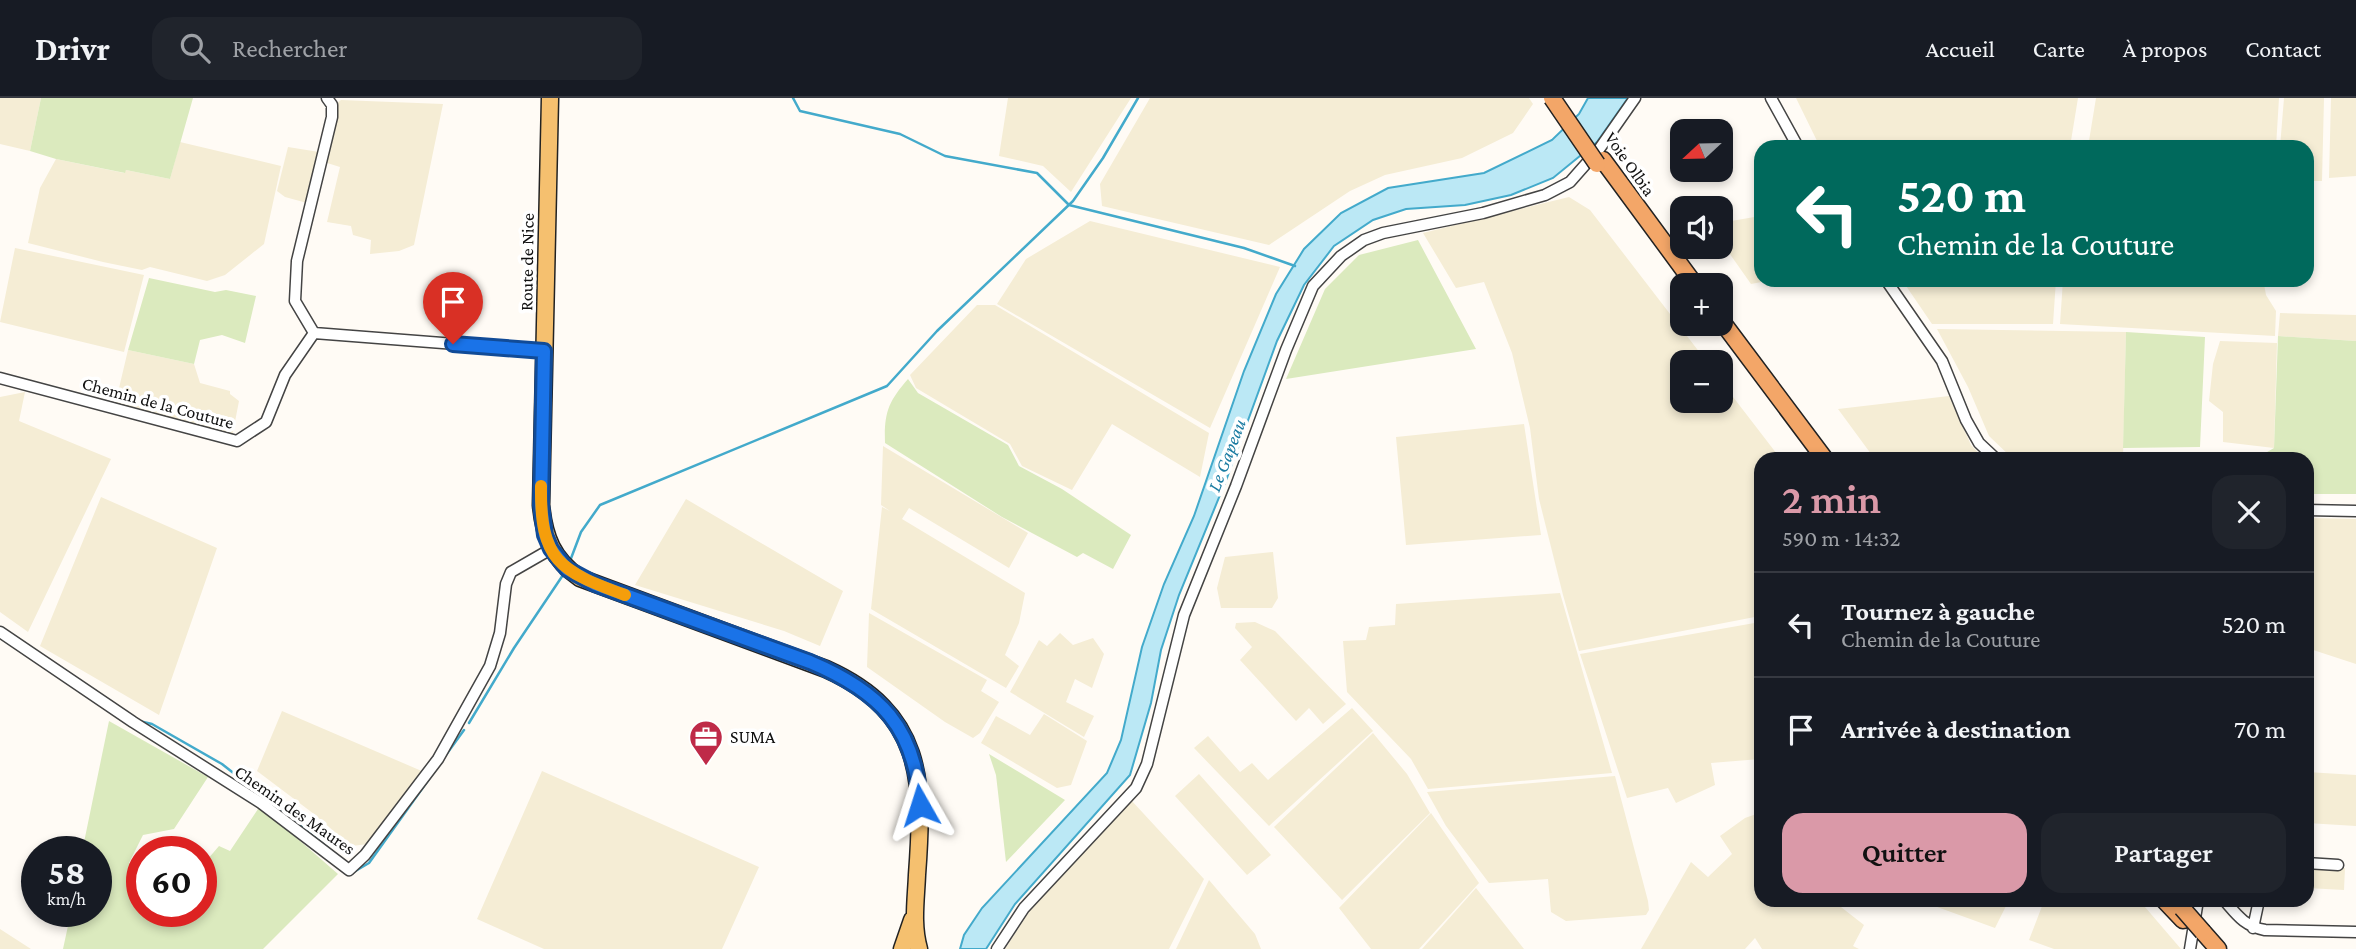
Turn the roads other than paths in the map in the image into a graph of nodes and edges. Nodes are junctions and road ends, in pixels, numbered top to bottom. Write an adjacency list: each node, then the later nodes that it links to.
1 (327, 98): 12 (street)
2 (550, 98): 15 (main road, Route de Nice)
3 (1552, 98): 8 (highway, Voie Olbia, bridge)
4 (1560, 98): 8 (highway, Voie Olbia)
5 (1634, 98): 36 (street)
6 (1771, 98): 7 (street)
7 (1794, 140)
8 (1600, 162): 9 (highway, Voie Olbia); 10 (highway, Voie Olbia)
9 (1678, 273)
10 (1686, 273)
11 (1891, 287): 19 (street)
12 (314, 333): 15 (street); 16 (street, Chemin de la Couture)
13 (1723, 336): 17 (highway)
14 (1733, 336): 18 (highway)
15 (544, 351): 22 (main road, Route de Nice)
16 (0, 378)
17 (1808, 452)
18 (1820, 452)
19 (1989, 452)
20 (2314, 510): 21 (street)
21 (2356, 511)
22 (551, 549): 23 (street, Chemin des Maures); 30 (main road, Route de Nice)
23 (0, 632)
24 (2314, 864): 25 (street)
25 (2338, 865)
26 (2198, 907): 33 (street)
27 (2230, 907): 31 (street)
28 (2258, 907): 31 (street)
29 (2180, 909): 33 (highway, bridge)
30 (914, 915): 34 (main road); 35 (main road)
31 (2253, 928): 32 (street)
32 (2356, 932)
33 (2200, 942): 37 (highway)
34 (901, 949): 35 (main road)
35 (917, 949)
36 (998, 949)
37 (2218, 949)

